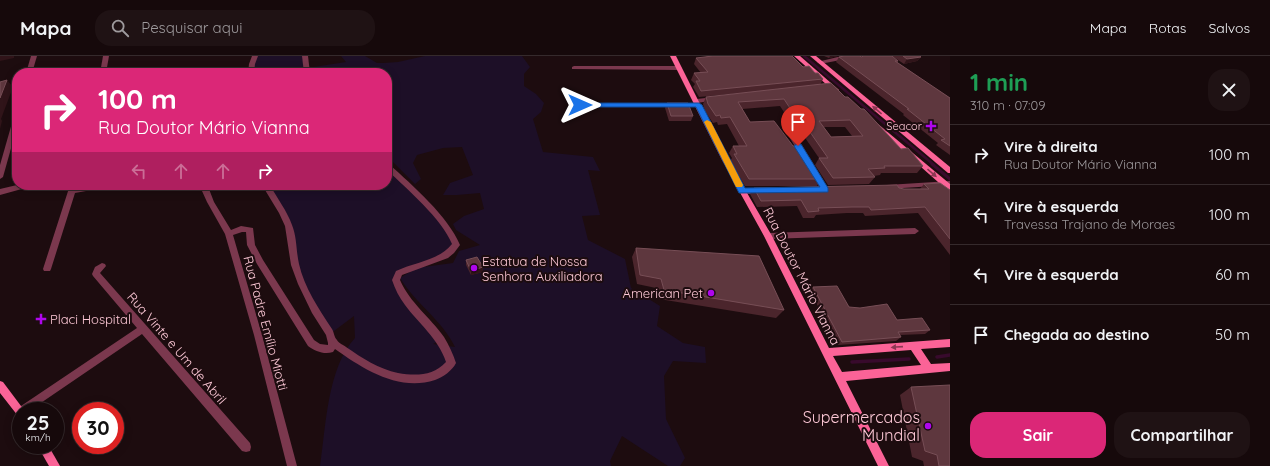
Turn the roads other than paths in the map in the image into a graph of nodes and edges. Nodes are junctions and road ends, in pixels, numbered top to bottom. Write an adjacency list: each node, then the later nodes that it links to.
1 (34, 56): 10 (street)
2 (106, 56): 11 (street)
3 (255, 56): 12 (street)
4 (305, 56): 13 (street)
5 (673, 56): 15 (main road, Rua Doutor Mário Vianna)
6 (797, 56): 17 (main road)
7 (813, 56): 9 (main road)
8 (850, 56): 9 (street)
9 (820, 62): 26 (main road, one-way to 9)
10 (30, 68)
11 (103, 68)
12 (252, 68)
13 (306, 68)
14 (574, 68): 15 (street)
15 (679, 68): 20 (main road, Rua Doutor Mário Vianna)
16 (825, 88): 17 (street)
17 (833, 88): 18 (main road)
18 (845, 98)
19 (719, 99): 20 (street)
20 (698, 103): 21 (street); 36 (main road, Rua Doutor Mário Vianna)
21 (580, 105)
22 (874, 123): 28 (main road, one-way to 28)
23 (12, 134): 27 (street)
24 (791, 135): 34 (street)
25 (392, 171): 44 (street)
26 (950, 171)
27 (0, 177)
28 (948, 184): 29 (street)
29 (878, 188)
30 (12, 189): 37 (street)
31 (72, 190): 42 (street)
32 (269, 190): 44 (street)
33 (772, 190): 36 (street)
34 (825, 190)
35 (206, 191): 39 (street, Rua Padre Emílio Miotti)
36 (742, 191): 40 (main road, Rua Doutor Mário Vianna)
37 (0, 192)
38 (915, 231): 40 (street)
39 (229, 234): 44 (street); 57 (street, Rua Padre Emílio Miotti)
40 (768, 236): 47 (main road, Rua Doutor Mário Vianna)
41 (102, 266): 43 (street, Rua Vinte e Um de Abril)
42 (47, 269)
43 (142, 328): 53 (street); 54 (street, Rua Vinte e Um de Abril)
44 (333, 343)
45 (950, 343): 46 (main road)
46 (914, 346): 47 (main road, one-way to 47); 49 (main road)
47 (826, 352): 50 (main road, Rua Doutor Mário Vianna)
48 (950, 367): 49 (main road)
49 (928, 368): 50 (main road)
50 (839, 377): 58 (main road, Rua Doutor Mário Vianna)
51 (0, 385): 52 (main road)
52 (13, 402)
53 (35, 402)
54 (246, 447)
55 (48, 454): 56 (main road)
56 (55, 466)
57 (292, 466)
58 (884, 466)

